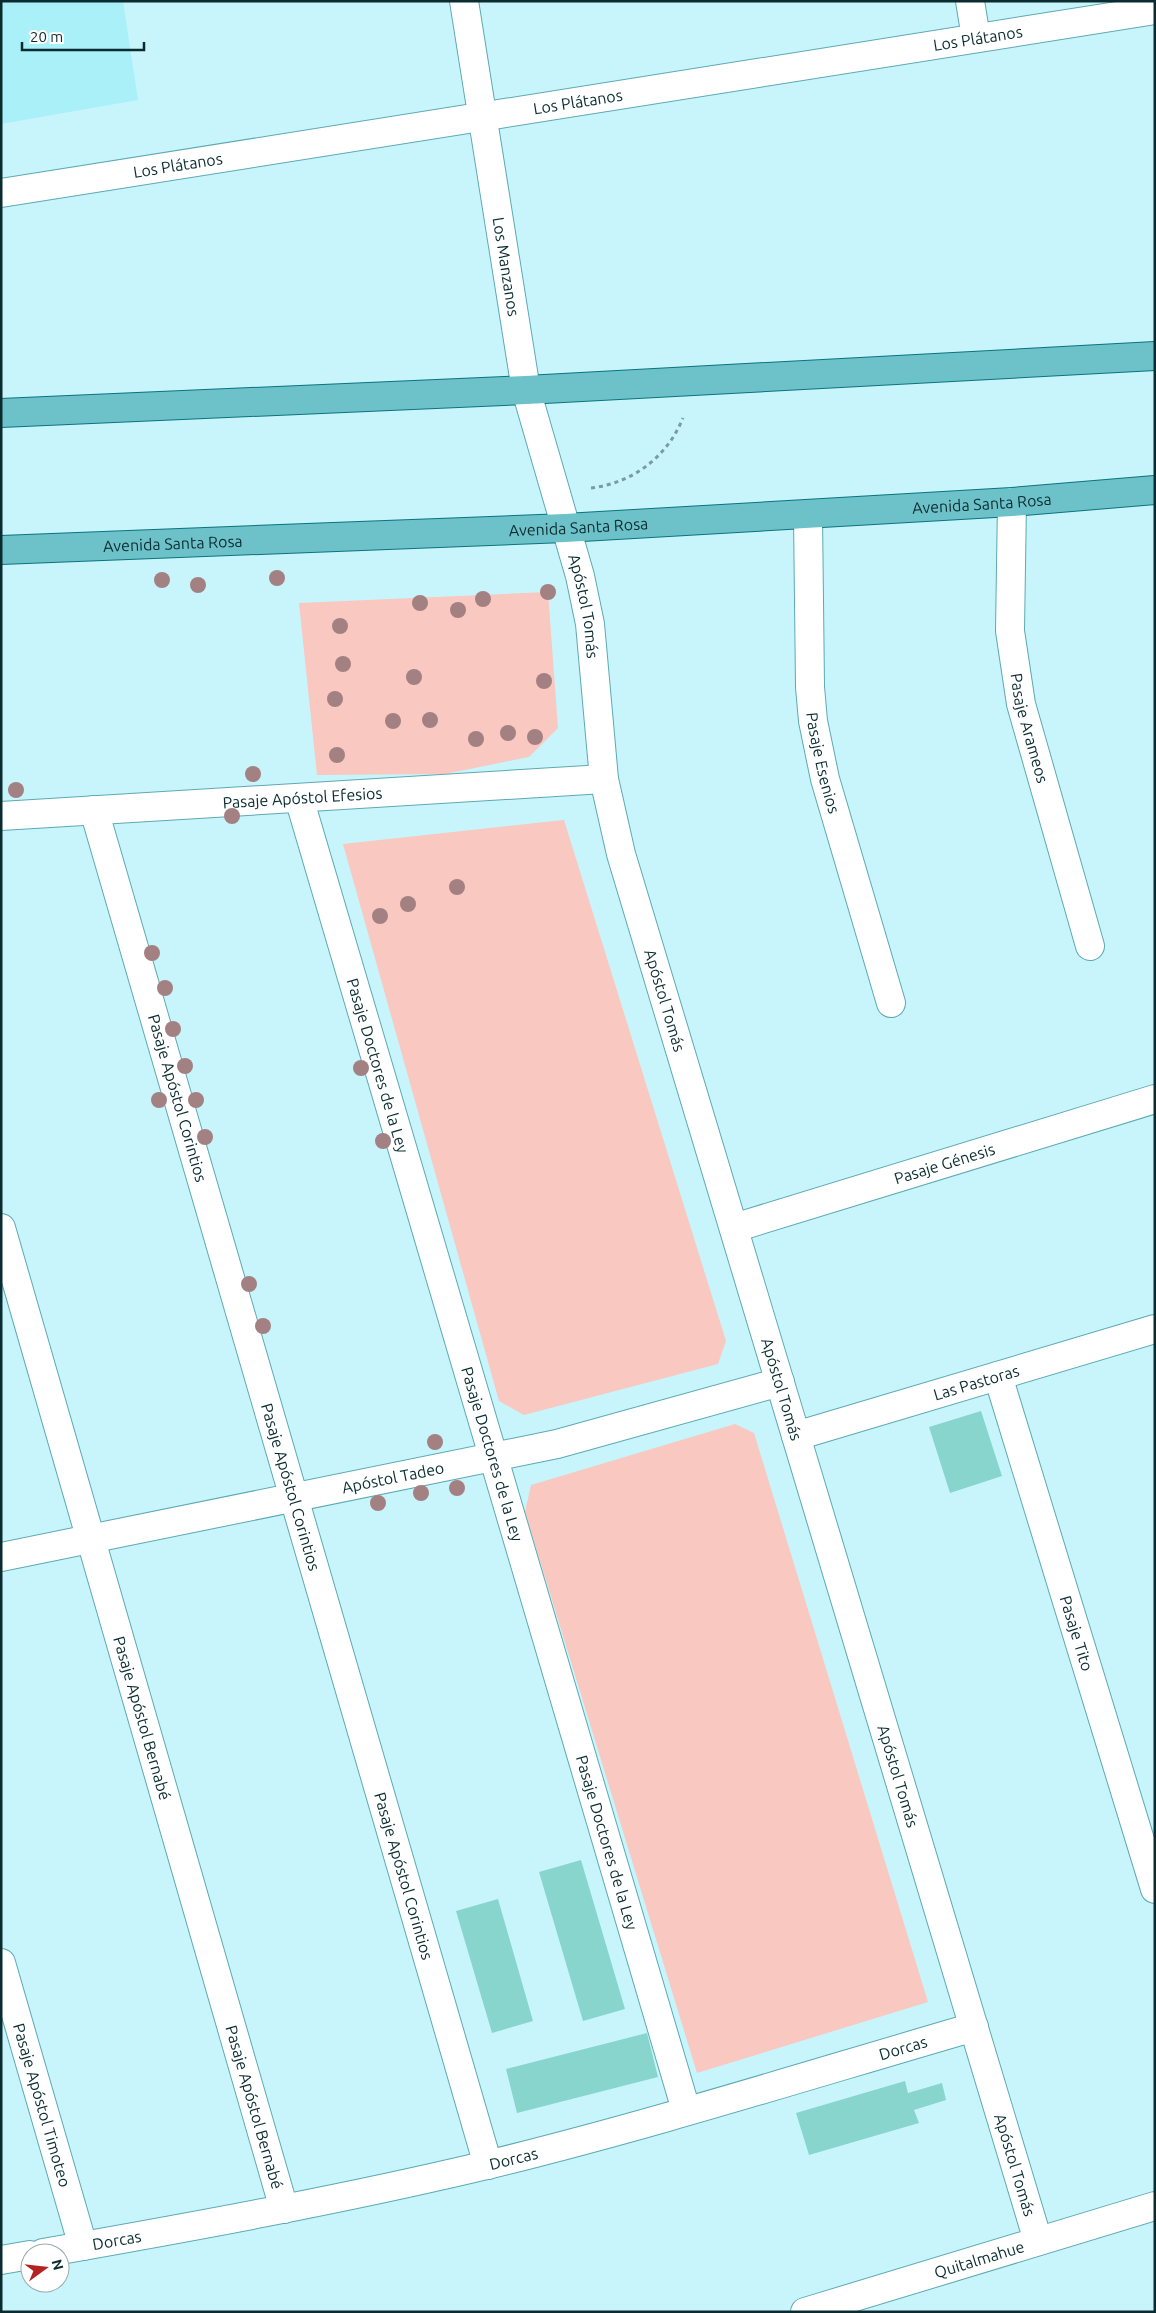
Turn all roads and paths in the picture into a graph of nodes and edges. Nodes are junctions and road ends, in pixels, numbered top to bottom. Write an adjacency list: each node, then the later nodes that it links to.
1 (464, 1): 5 (street, Los Manzanos)
2 (970, 1): 4 (street)
3 (1155, 10): 4 (street, Los Plátanos)
4 (976, 38): 5 (street, Los Plátanos)
5 (482, 116): 6 (street, Los Plátanos); 11 (street, Los Manzanos)
6 (1, 193)
7 (1155, 356): 8 (main road)
8 (1111, 359): 9 (street); 10 (main road)
9 (1155, 365)
10 (692, 380): 11 (main road); 14 (path)
11 (526, 390): 12 (main road); 14 (street, Los Manzanos)
12 (1, 413)
13 (1153, 490): 15 (main road, Avenida Santa Rosa)
14 (555, 491): 17 (street, Los Manzanos)
15 (1012, 502): 16 (main road, Avenida Santa Rosa); 23 (street, Pasaje Arameos)
16 (808, 515): 17 (main road, Avenida Santa Rosa); 24 (street, Pasaje Esenios)
17 (565, 528): 18 (main road, Avenida Santa Rosa); 19 (street, Apóstol Tomás)
18 (1, 550)
19 (604, 779): 20 (street, Pasaje Apóstol Efesios); 27 (street, Apóstol Tomás)
20 (299, 798): 21 (street, Pasaje Apóstol Efesios); 32 (street, Pasaje Doctores de la Ley)
21 (94, 810): 22 (street, Pasaje Apóstol Efesios); 33 (street, Pasaje Apóstol Corintios)
22 (1, 816)
23 (1090, 946)
24 (891, 1003)
25 (1155, 1099): 27 (street, Pasaje Génesis)
26 (1, 1228): 34 (street, Pasaje Apóstol Bernabé)
27 (734, 1228): 30 (street, Apóstol Tomás)
28 (1155, 1329): 29 (street, Las Pastoras)
29 (998, 1376): 31 (street, Las Pastoras); 36 (street, Pasaje Tito)
30 (780, 1382): 31 (street, Apóstol Tomás); 32 (street, Apóstol Tadeo)
31 (796, 1436): 38 (street, Apóstol Tomás)
32 (495, 1458): 33 (street, Apóstol Tadeo); 39 (street, Pasaje Doctores de la Ley)
33 (294, 1498): 34 (street, Apóstol Tadeo); 40 (street, Pasaje Apóstol Corintios)
34 (91, 1539): 35 (street, Apóstol Tadeo); 42 (street, Pasaje Apóstol Bernabé)
35 (1, 1557)
36 (1155, 1889)
37 (1, 1963): 44 (street, Pasaje Apóstol Timoteo)
38 (974, 2027): 39 (street, Dorcas); 43 (street, Apóstol Tomás)
39 (686, 2110): 40 (street, Dorcas)
40 (488, 2165): 42 (street, Dorcas)
41 (1155, 2206): 43 (street, Quitalmahue)
42 (284, 2209): 44 (street, Dorcas)
43 (1038, 2241): 48 (street, Quitalmahue)
44 (83, 2246): 45 (street, Dorcas)
45 (70, 2248)
46 (20, 2257): 47 (street)
47 (1, 2260)
48 (805, 2312)

